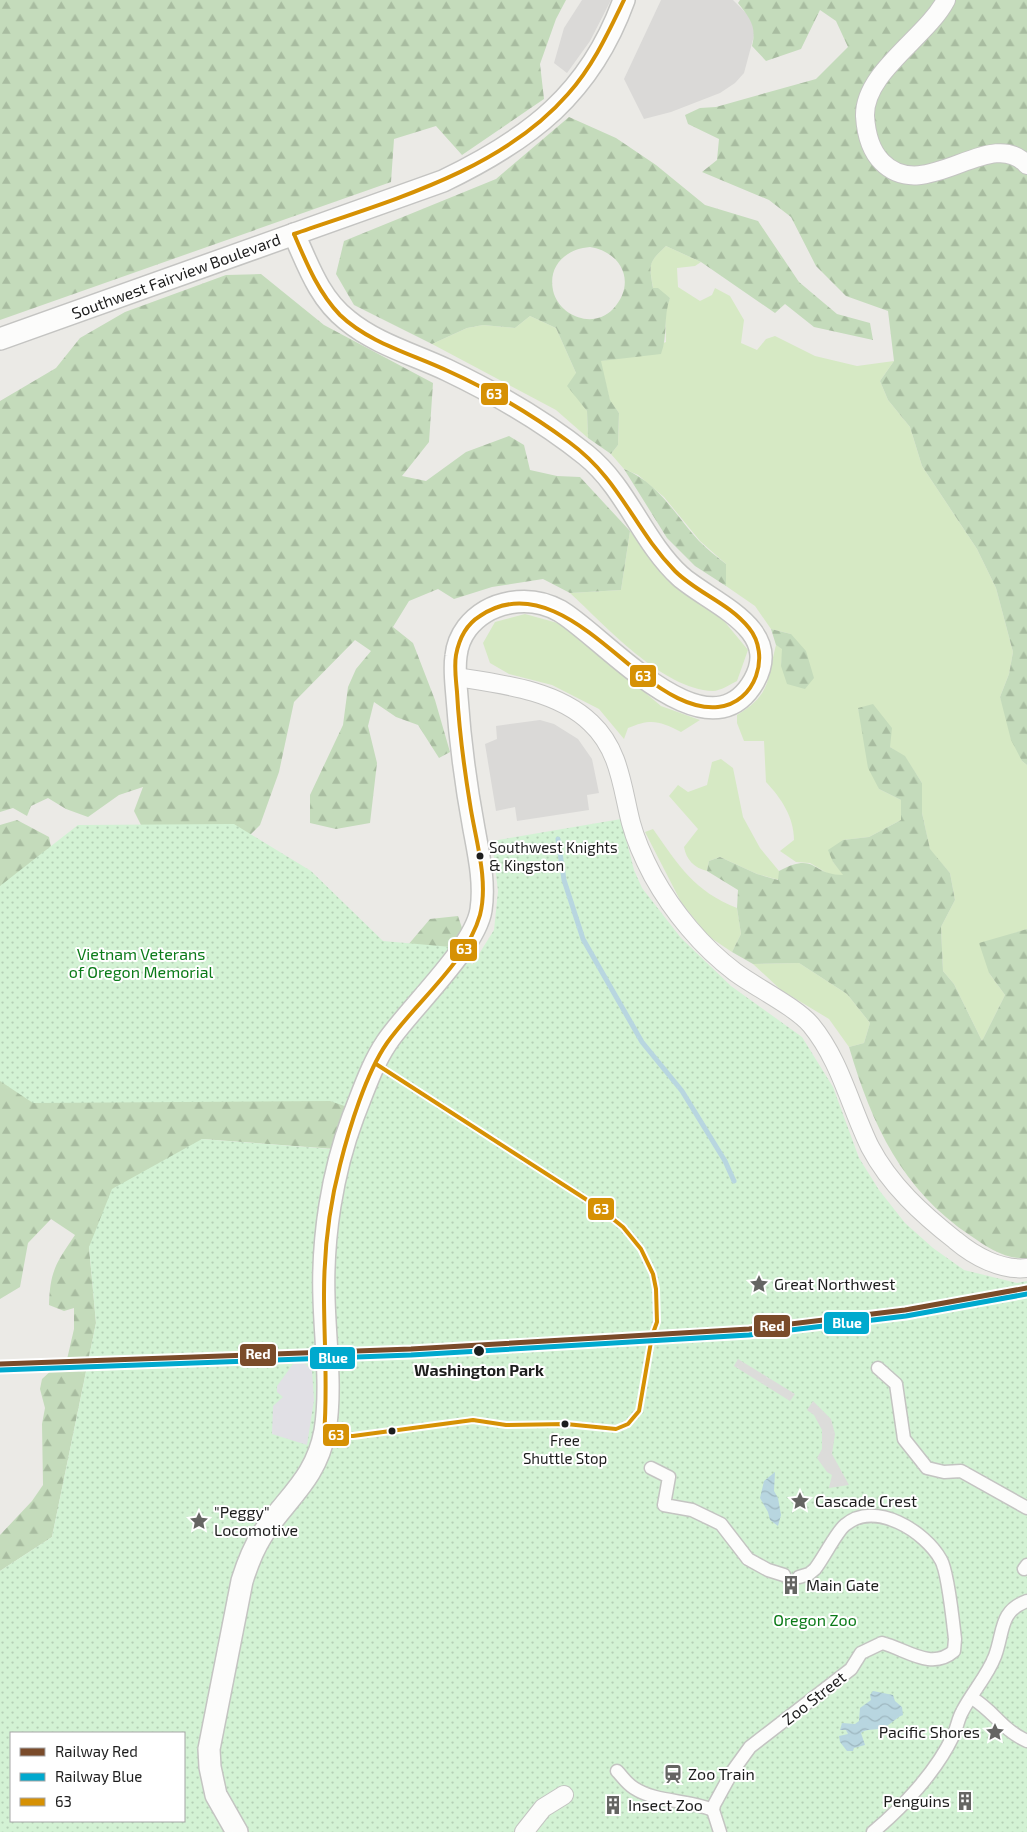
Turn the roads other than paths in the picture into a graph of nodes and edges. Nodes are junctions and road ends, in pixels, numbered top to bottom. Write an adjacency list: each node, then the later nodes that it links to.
1 (624, 0): 4 (street, Southwest Fairview Boulevard)
2 (946, 0): 3 (street)
3 (1027, 165)
4 (294, 234): 5 (street, Southwest Fairview Boulevard); 6 (street)
5 (0, 339)
6 (456, 677): 7 (street); 19 (street)
7 (1027, 1268)
8 (878, 1368): 10 (street)
9 (651, 1468): 11 (street)
10 (1027, 1508)
11 (784, 1575)
12 (799, 1577): 18 (street, Zoo Street)
13 (1027, 1601): 14 (street)
14 (972, 1698): 15 (street); 22 (street)
15 (1027, 1741)
16 (617, 1771): 18 (street)
17 (564, 1795): 20 (street)
18 (713, 1810): 21 (street)
19 (237, 1832)
20 (524, 1832)
21 (720, 1832)
22 (873, 1832)

